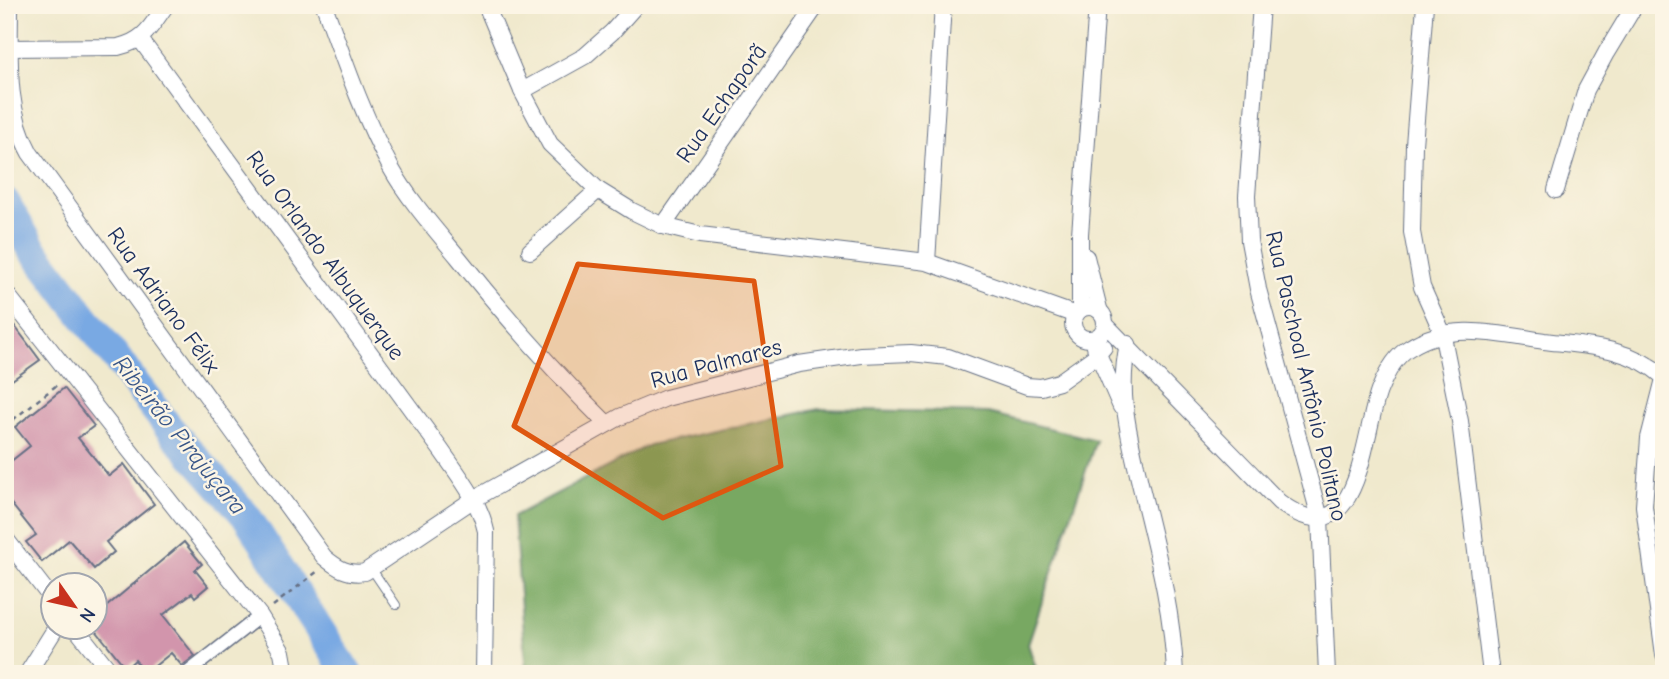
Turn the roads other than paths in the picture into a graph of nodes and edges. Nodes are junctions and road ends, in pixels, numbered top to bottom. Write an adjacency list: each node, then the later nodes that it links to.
1 (10, 5): 13 (street, Rua Adriano Félix)
2 (166, 5): 12 (street)
3 (324, 5): 31 (street)
4 (486, 5): 14 (street)
5 (636, 5): 14 (street)
6 (817, 5): 17 (street, Rua Echaporã)
7 (943, 5): 20 (street)
8 (1097, 5): 18 (street)
9 (1261, 5): 33 (street, Rua Paschoal Antônio Politano)
10 (1425, 5): 24 (street)
11 (1635, 5): 16 (street)
12 (140, 39): 13 (street); 32 (street, Rua Orlando Albuquerque)
13 (8, 48): 35 (street, Rua Adriano Félix)
14 (522, 91): 15 (street)
15 (598, 190): 17 (street); 19 (street)
16 (1556, 190)
17 (663, 226): 20 (street)
18 (1080, 234): 22 (street); 23 (street)
19 (530, 251)
20 (927, 262): 23 (street)
21 (5, 292): 38 (street)
22 (1102, 317): 23 (street); 25 (street); 26 (street)
23 (1077, 318): 26 (street)
24 (1443, 332): 28 (street); 33 (street); 49 (street)
25 (1128, 344): 27 (street); 29 (street)
26 (1097, 345): 27 (street); 30 (street); 31 (street, Rua Palmares)
27 (1124, 362): 29 (street); 30 (street)
28 (1664, 378): 41 (street)
29 (1159, 380): 33 (street)
30 (1125, 415): 47 (street)
31 (607, 424): 32 (street, Rua Palmares)
32 (474, 499): 35 (street, Rua Palmares); 46 (street, Rua Orlando Albuquerque)
33 (1320, 518): 48 (street, Rua Paschoal Antônio Politano)
34 (5, 538): 36 (street)
35 (368, 570): 37 (lane)
36 (38, 581)
37 (396, 605)
38 (260, 617): 44 (street); 45 (street)
39 (48, 640): 42 (street)
40 (85, 640): 43 (street)
41 (1664, 655)
42 (27, 674)
43 (112, 674)
44 (186, 674)
45 (286, 674)
46 (484, 674)
47 (1175, 674)
48 (1327, 674)
49 (1491, 674)

